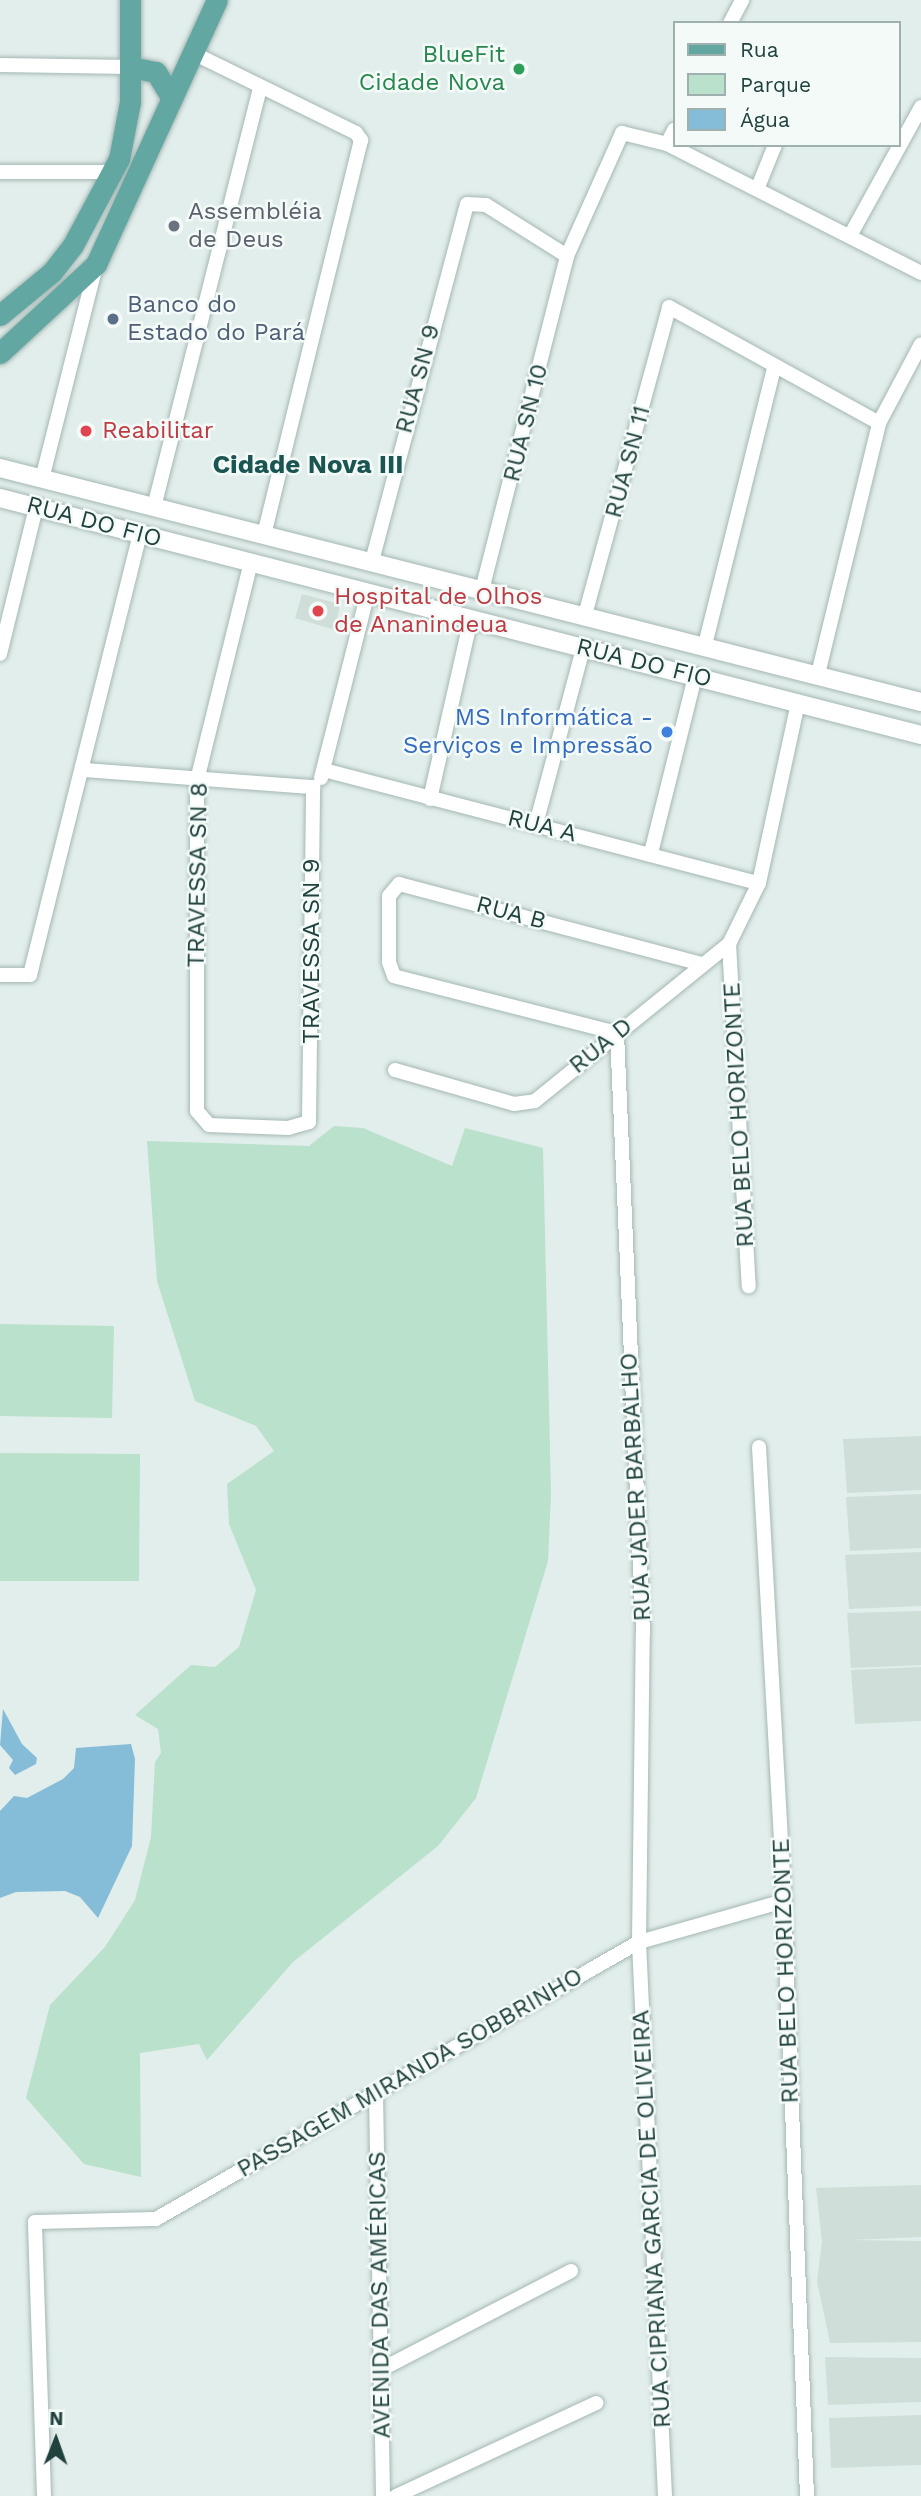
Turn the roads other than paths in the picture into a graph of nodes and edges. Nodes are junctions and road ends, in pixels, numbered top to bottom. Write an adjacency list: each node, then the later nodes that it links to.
1 (130, 0): 7 (main road)
2 (217, 0): 5 (main road)
3 (742, 0): 4 (street)
4 (731, 21)
5 (195, 54): 8 (street); 9 (main road)
6 (0, 65): 7 (street)
7 (130, 67): 9 (main road); 19 (main road)
8 (260, 86): 35 (street); 37 (street)
9 (172, 99): 23 (main road)
10 (921, 107): 13 (street)
11 (673, 132): 12 (street)
12 (667, 144): 14 (street); 22 (street, RUA SN 10)
13 (900, 145)
14 (673, 147)
15 (673, 147): 20 (street)
16 (774, 147): 20 (street)
17 (899, 147): 21 (street)
18 (0, 172): 19 (street)
19 (113, 172): 25 (main road)
20 (758, 187): 21 (street)
21 (851, 234): 24 (street)
22 (567, 257): 38 (street, RUA SN 9); 42 (street, RUA SN 10)
23 (96, 264): 28 (main road); 32 (street)
24 (921, 273)
25 (9, 300): 26 (main road)
26 (0, 314)
27 (921, 344): 30 (street)
28 (0, 353)
29 (774, 369): 30 (street); 46 (street, RUA SN 11); 48 (street)
30 (879, 422): 51 (street)
31 (0, 468): 32 (street, RUA DO FIO)
32 (42, 479): 35 (street, RUA DO FIO)
33 (0, 498): 34 (street, RUA DO FIO)
34 (36, 507): 36 (street, RUA DO FIO); 50 (street)
35 (154, 507): 37 (street, RUA DO FIO)
36 (140, 535): 39 (street, RUA DO FIO); 56 (street)
37 (264, 535): 38 (street, RUA DO FIO)
38 (372, 561): 40 (street, RUA DO FIO)
39 (251, 562): 43 (street, RUA DO FIO); 58 (street, TRAVESSA SN 8)
40 (416, 572): 41 (street, RUA DO FIO); 44 (street)
41 (449, 581): 42 (street, RUA DO FIO); 45 (street)
42 (482, 590): 46 (street, RUA DO FIO)
43 (368, 593): 44 (street, RUA DO FIO); 57 (street)
44 (407, 602): 45 (street, RUA DO FIO)
45 (439, 611): 47 (street, RUA DO FIO)
46 (585, 615): 48 (street, RUA DO FIO)
47 (471, 619): 49 (street, RUA DO FIO); 60 (street)
48 (705, 645): 51 (street, RUA DO FIO)
49 (583, 648): 52 (street, RUA DO FIO); 61 (street)
50 (0, 654)
51 (818, 674): 53 (street, RUA DO FIO)
52 (695, 677): 54 (street, RUA DO FIO); 62 (street)
53 (921, 701)
54 (798, 703): 55 (street, RUA DO FIO); 63 (street, RUA D)
55 (921, 735)
56 (85, 770): 58 (street); 66 (street)
57 (324, 770): 59 (street); 60 (street, RUA A)
58 (197, 780): 59 (street); 69 (street, TRAVESSA SN 8)
59 (313, 787): 69 (street, TRAVESSA SN 9)
60 (430, 799): 61 (street, RUA A)
61 (536, 824): 62 (street, RUA A)
62 (651, 853): 63 (street, RUA A)
63 (759, 883): 64 (street, RUA D)
64 (729, 944): 65 (street, RUA D); 70 (street, RUA BELO HORIZONTE)
65 (702, 964): 67 (street, RUA D); 67 (street, RUA B)
66 (0, 975)
67 (617, 1033): 68 (street, RUA D); 73 (street, RUA JADER BARBALHO)
68 (395, 1070)
69 (311, 1115)
70 (749, 1286)
71 (759, 1447): 72 (street, RUA BELO HORIZONTE)
72 (784, 1902): 73 (street, PASSAGEM MIRANDA SOBBRINHO); 82 (street, RUA BELO HORIZONTE)
73 (639, 1942): 74 (street, PASSAGEM MIRANDA SOBBRINHO); 81 (street, RUA CIPRIANA GARCIA DE OLIVEIRA)
74 (376, 2094): 76 (street, AVENIDA DAS AMÉRICAS); 78 (street, PASSAGEM MIRANDA SOBBRINHO)
75 (571, 2271): 76 (street)
76 (382, 2369): 79 (street, AVENIDA DAS AMÉRICAS)
77 (596, 2403): 80 (street)
78 (44, 2496)
79 (383, 2496)
80 (396, 2496)
81 (665, 2496)
82 (807, 2496)

